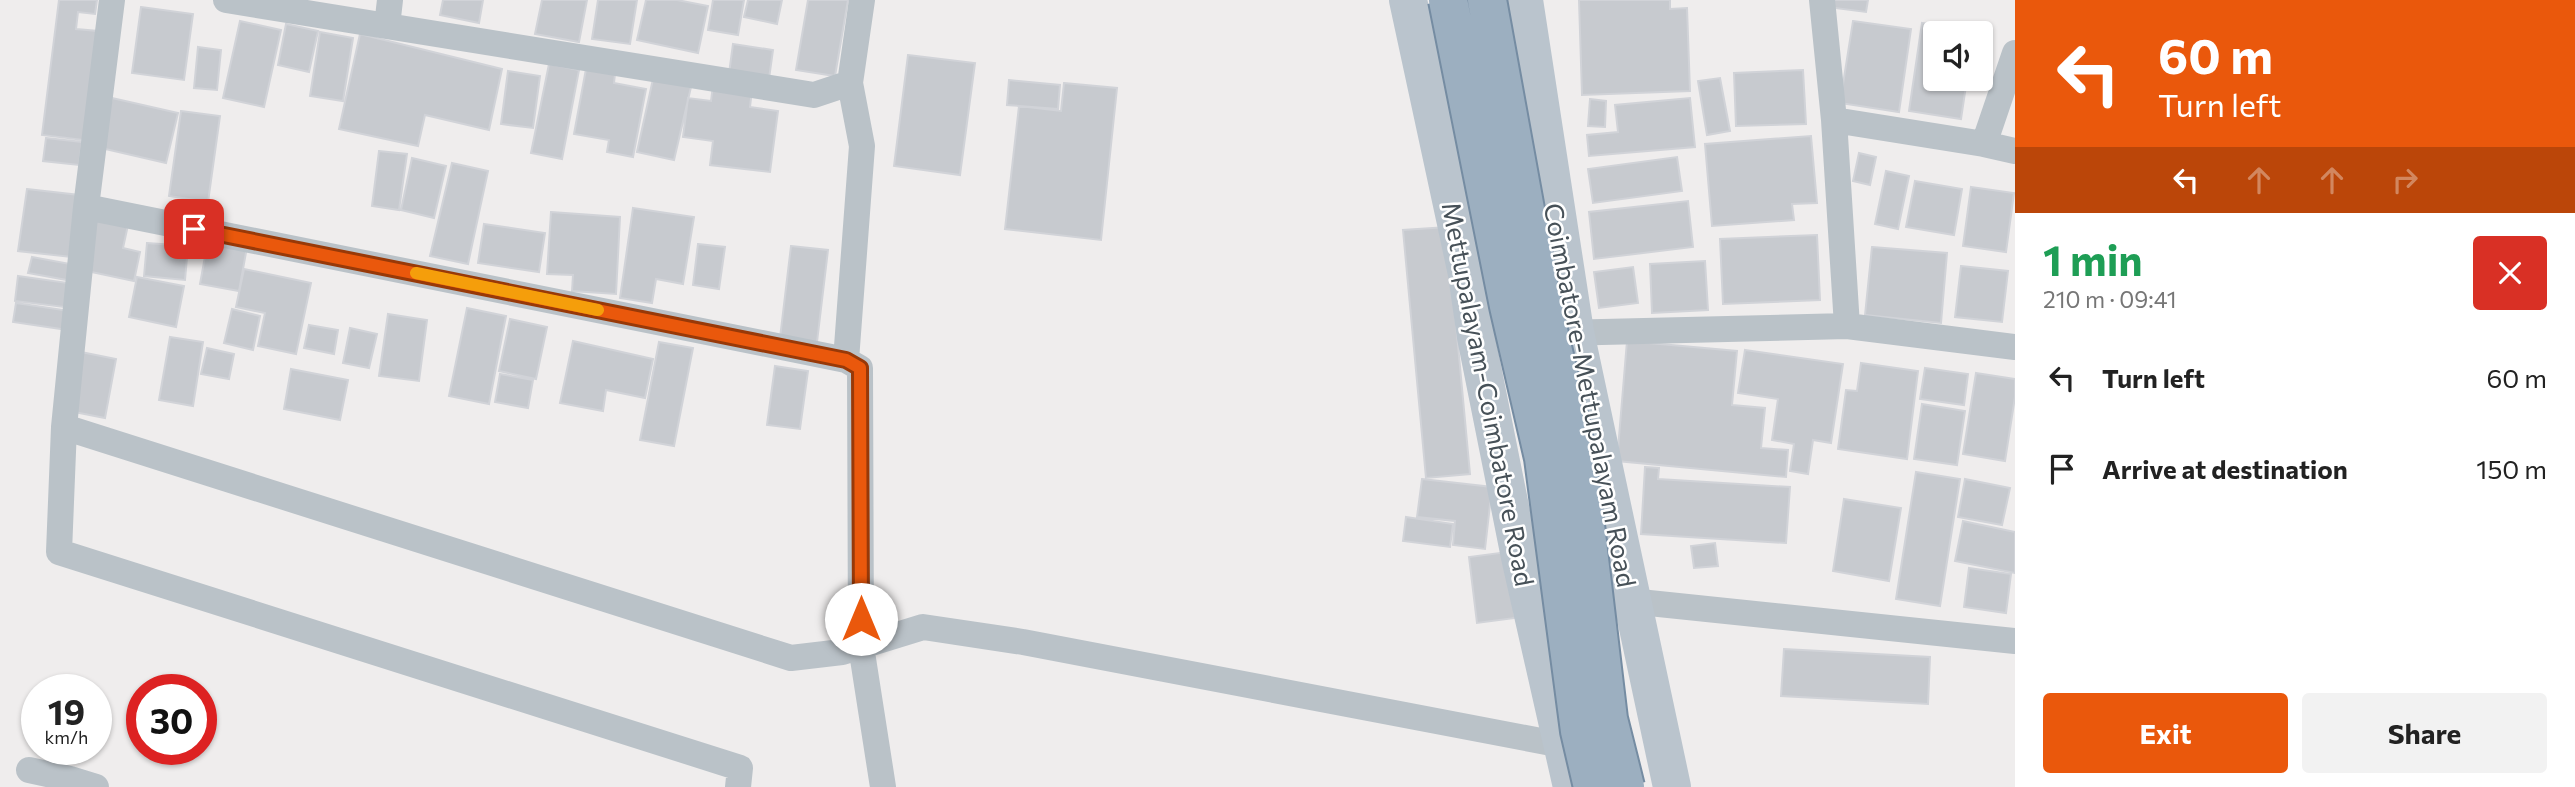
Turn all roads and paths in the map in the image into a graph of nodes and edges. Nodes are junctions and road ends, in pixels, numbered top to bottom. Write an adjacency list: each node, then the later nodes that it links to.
1 (112, 0): 16 (street)
2 (226, 0): 10 (street)
3 (390, 0): 10 (street)
4 (862, 0): 12 (street)
5 (1408, 0): 19 (main road, Mettupalayam-Coimbatore Road)
6 (1448, 0): 32 (highway, bridge)
7 (1487, 0): 33 (highway, bridge)
8 (1524, 0): 18 (main road, Coimbatore-Mettupalayam Road)
9 (1822, 0): 13 (street)
10 (387, 26): 12 (street)
11 (2015, 53): 14 (street)
12 (850, 83): 21 (street)
13 (1834, 120): 14 (street); 17 (street)
14 (1984, 144): 15 (street)
15 (2015, 151)
16 (86, 207): 21 (street); 22 (street)
17 (1847, 326): 18 (street); 20 (street)
18 (1575, 332): 19 (street); 23 (main road, Coimbatore-Mettupalayam Road)
19 (1476, 337): 26 (main road, Mettupalayam-Coimbatore Road)
20 (2015, 347)
21 (846, 360): 25 (street)
22 (64, 427): 25 (street); 29 (street)
23 (1630, 601): 24 (street); 34 (main road, Coimbatore-Mettupalayam Road)
24 (2015, 640)
25 (861, 646): 26 (street); 30 (street)
26 (1562, 746): 31 (main road, Mettupalayam-Coimbatore Road)
27 (29, 770): 28 (street)
28 (96, 787)
29 (738, 787)
30 (883, 787)
31 (1572, 787)
32 (1593, 787)
33 (1626, 787)
34 (1672, 787)

